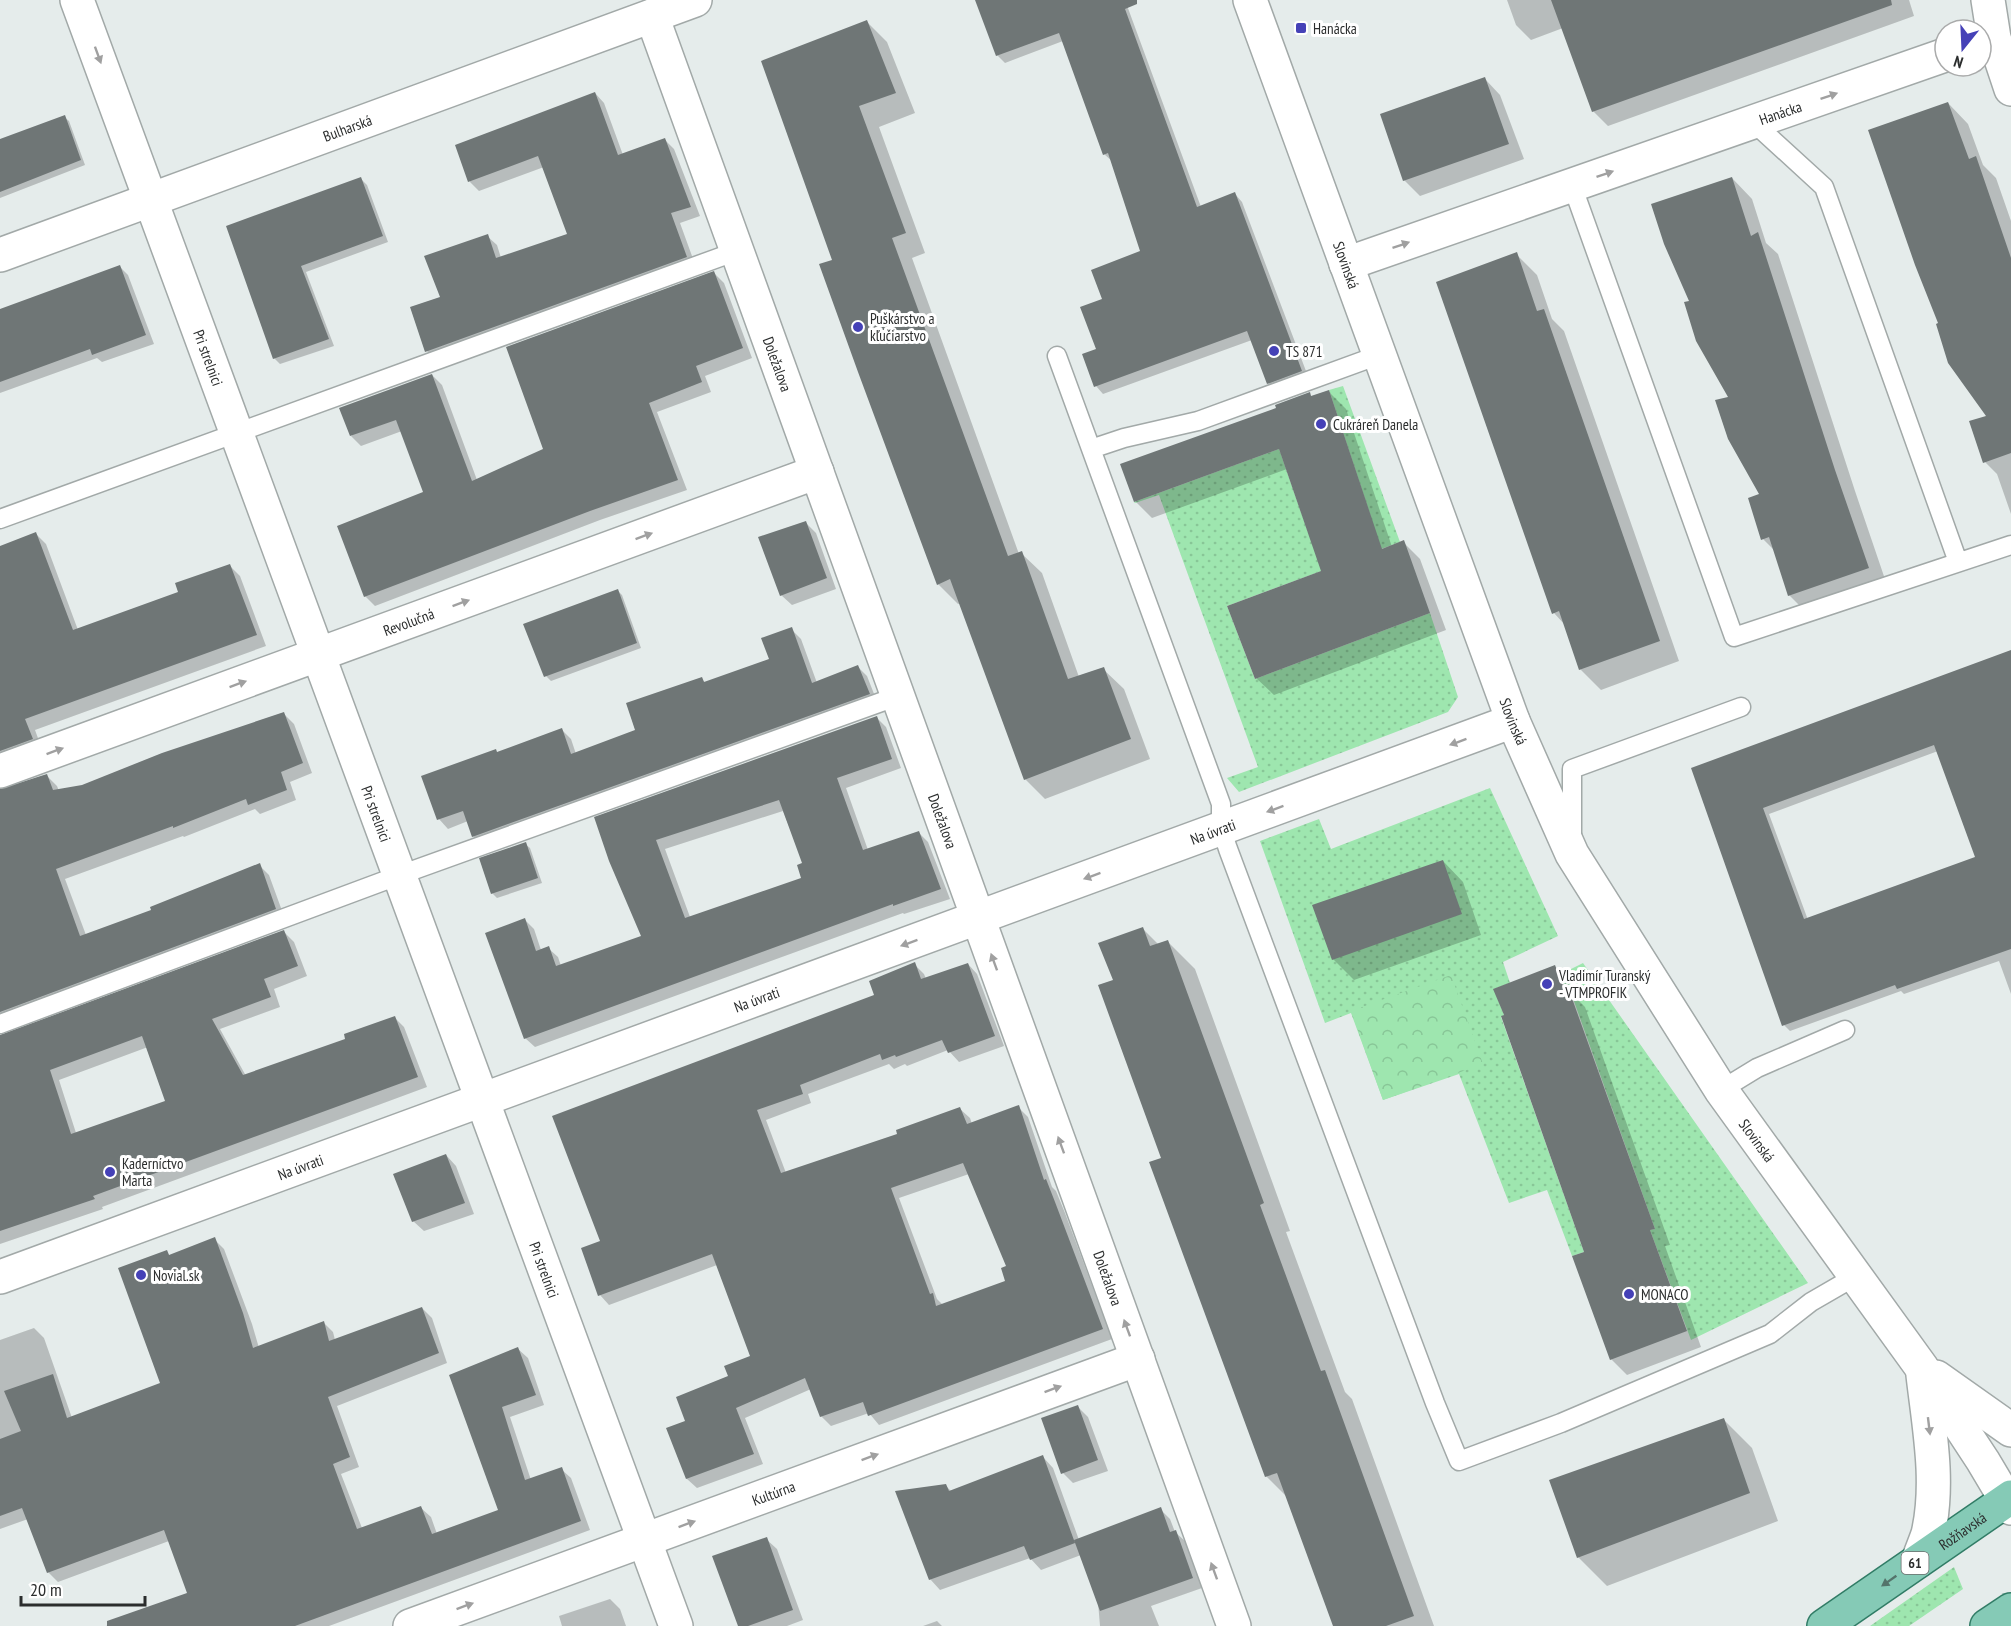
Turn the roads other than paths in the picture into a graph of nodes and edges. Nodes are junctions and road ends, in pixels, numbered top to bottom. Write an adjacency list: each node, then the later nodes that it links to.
1 (77, 0): 12 (street, Pri strelnici, one-way to 12)
2 (695, 0): 5 (street, Bulharská)
3 (1250, 0): 15 (street, Slovinská)
4 (1988, 0): 6 (street)
5 (652, 16): 12 (street, Bulharská); 13 (street, Doležalova)
6 (1988, 18)
7 (1993, 52): 9 (street)
8 (1933, 59): 10 (street, Hanácka, one-way to 8)
9 (2011, 89)
10 (1753, 122): 11 (street, Hanácka, one-way to 10); 23 (lane)
11 (1572, 185): 15 (street, Hanácka, one-way to 11); 23 (lane)
12 (151, 200): 14 (street, Bulharská); 18 (street, Pri strelnici)
13 (737, 251): 18 (lane); 20 (street, Doležalova)
14 (0, 255)
15 (1346, 264): 16 (street, Slovinská)
16 (1379, 355): 19 (lane); 27 (street, Slovinská)
17 (1057, 356): 19 (lane)
18 (237, 433): 21 (lane); 24 (street, Pri strelnici)
19 (1091, 449): 29 (lane)
20 (817, 472): 24 (street, Revolučná, one-way to 20); 25 (street, Doležalova)
21 (0, 519)
22 (2011, 544): 23 (lane)
23 (1958, 562)
24 (318, 655): 28 (street, Revolučná, one-way to 24); 31 (street, Pri strelnici)
25 (898, 696): 31 (lane); 32 (street, Doležalova)
26 (1741, 707): 30 (lane)
27 (1513, 721): 29 (street, Na úvrati, one-way to 29); 30 (street, Slovinská)
28 (0, 771)
29 (1221, 828): 32 (street, Na úvrati, one-way to 32); 37 (lane)
30 (1572, 854): 35 (street, Slovinská)
31 (400, 875): 33 (lane); 36 (street, Pri strelnici)
32 (978, 918): 36 (street, Na úvrati, one-way to 36); 39 (street, Doležalova, one-way to 32)
33 (0, 1024)
34 (1845, 1030): 35 (lane)
35 (1721, 1090): 37 (street, Slovinská)
36 (483, 1101): 38 (street, Na úvrati); 43 (street, Pri strelnici)
37 (1856, 1276): 40 (street, Slovinská)
38 (0, 1277)
39 (1138, 1359): 43 (street, Kultúrna, one-way to 39); 48 (street, Doležalova, one-way to 39)
40 (1922, 1368): 41 (street, Slovinská); 42 (street, Slovinská); 44 (street, Slovinská, one-way to 44)
41 (2011, 1430)
42 (2010, 1502): 44 (main road, Rožňavská / 61)
43 (645, 1540): 46 (street, Kultúrna, one-way to 43); 47 (street, Pri strelnici)
44 (1918, 1561): 49 (main road, Rožňavská / 61, one-way to 49)
45 (2011, 1610): 50 (main road)
46 (410, 1626)
47 (676, 1626)
48 (1234, 1626)
49 (1824, 1626)
50 (1987, 1626)

